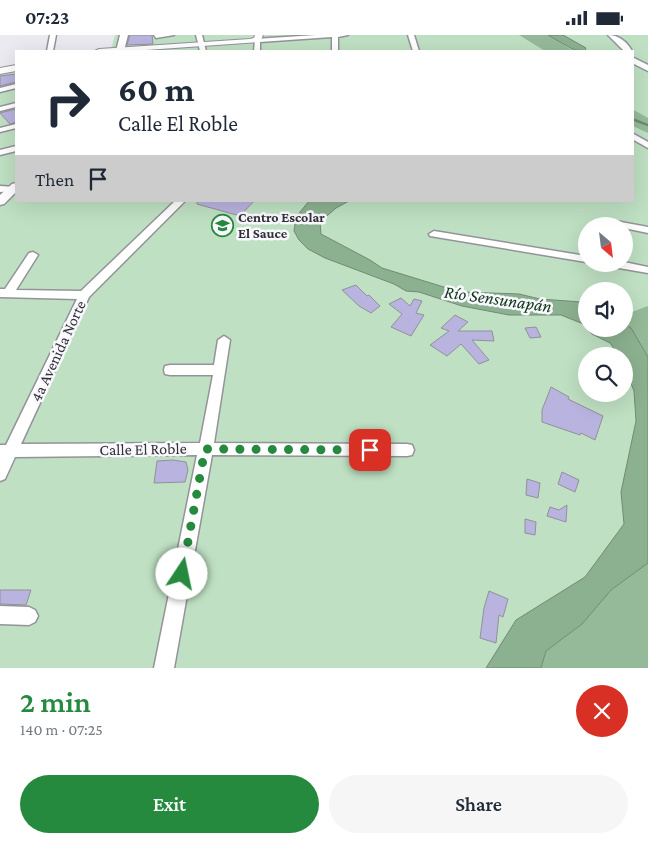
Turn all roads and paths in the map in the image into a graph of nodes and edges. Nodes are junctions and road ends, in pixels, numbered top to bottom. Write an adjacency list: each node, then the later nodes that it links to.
1 (53, 35): 12 (street)
2 (124, 35): 13 (street)
3 (171, 35): 8 (street)
4 (199, 35): 11 (street)
5 (345, 35): 9 (street)
6 (411, 35): 15 (street)
7 (612, 35): 16 (street)
8 (156, 36)
9 (331, 36): 10 (street); 14 (street)
10 (258, 38): 11 (main road)
11 (202, 48): 13 (main road)
12 (50, 50)
13 (120, 50)
14 (335, 50)
15 (416, 50)
16 (627, 50)
17 (634, 60): 19 (street)
18 (15, 68): 20 (main road)
19 (648, 69)
20 (0, 71)
21 (15, 86): 22 (street)
22 (0, 89)
23 (15, 105): 24 (street)
24 (0, 109)
25 (15, 126): 26 (street)
26 (0, 131)
27 (634, 136): 28 (street)
28 (648, 146)
29 (15, 148): 30 (street)
30 (0, 154)
31 (180, 202): 40 (street, 4a Avenida Norte)
32 (633, 227): 33 (street)
33 (648, 230)
34 (434, 234): 36 (street)
35 (33, 255): 39 (street)
36 (578, 258)
37 (633, 268): 38 (street)
38 (648, 270)
39 (4, 293): 40 (street)
40 (84, 295): 45 (street, 4a Avenida Norte)
41 (224, 340): 43 (street)
42 (170, 370): 43 (street)
43 (220, 370): 44 (street)
44 (205, 449): 45 (street, Calle El Roble); 46 (street, Calle El Roble); 50 (street)
45 (5, 451): 47 (street, 4a Avenida Norte)
46 (407, 451)
47 (0, 474)
48 (0, 615): 49 (street)
49 (30, 616)
50 (164, 668)

